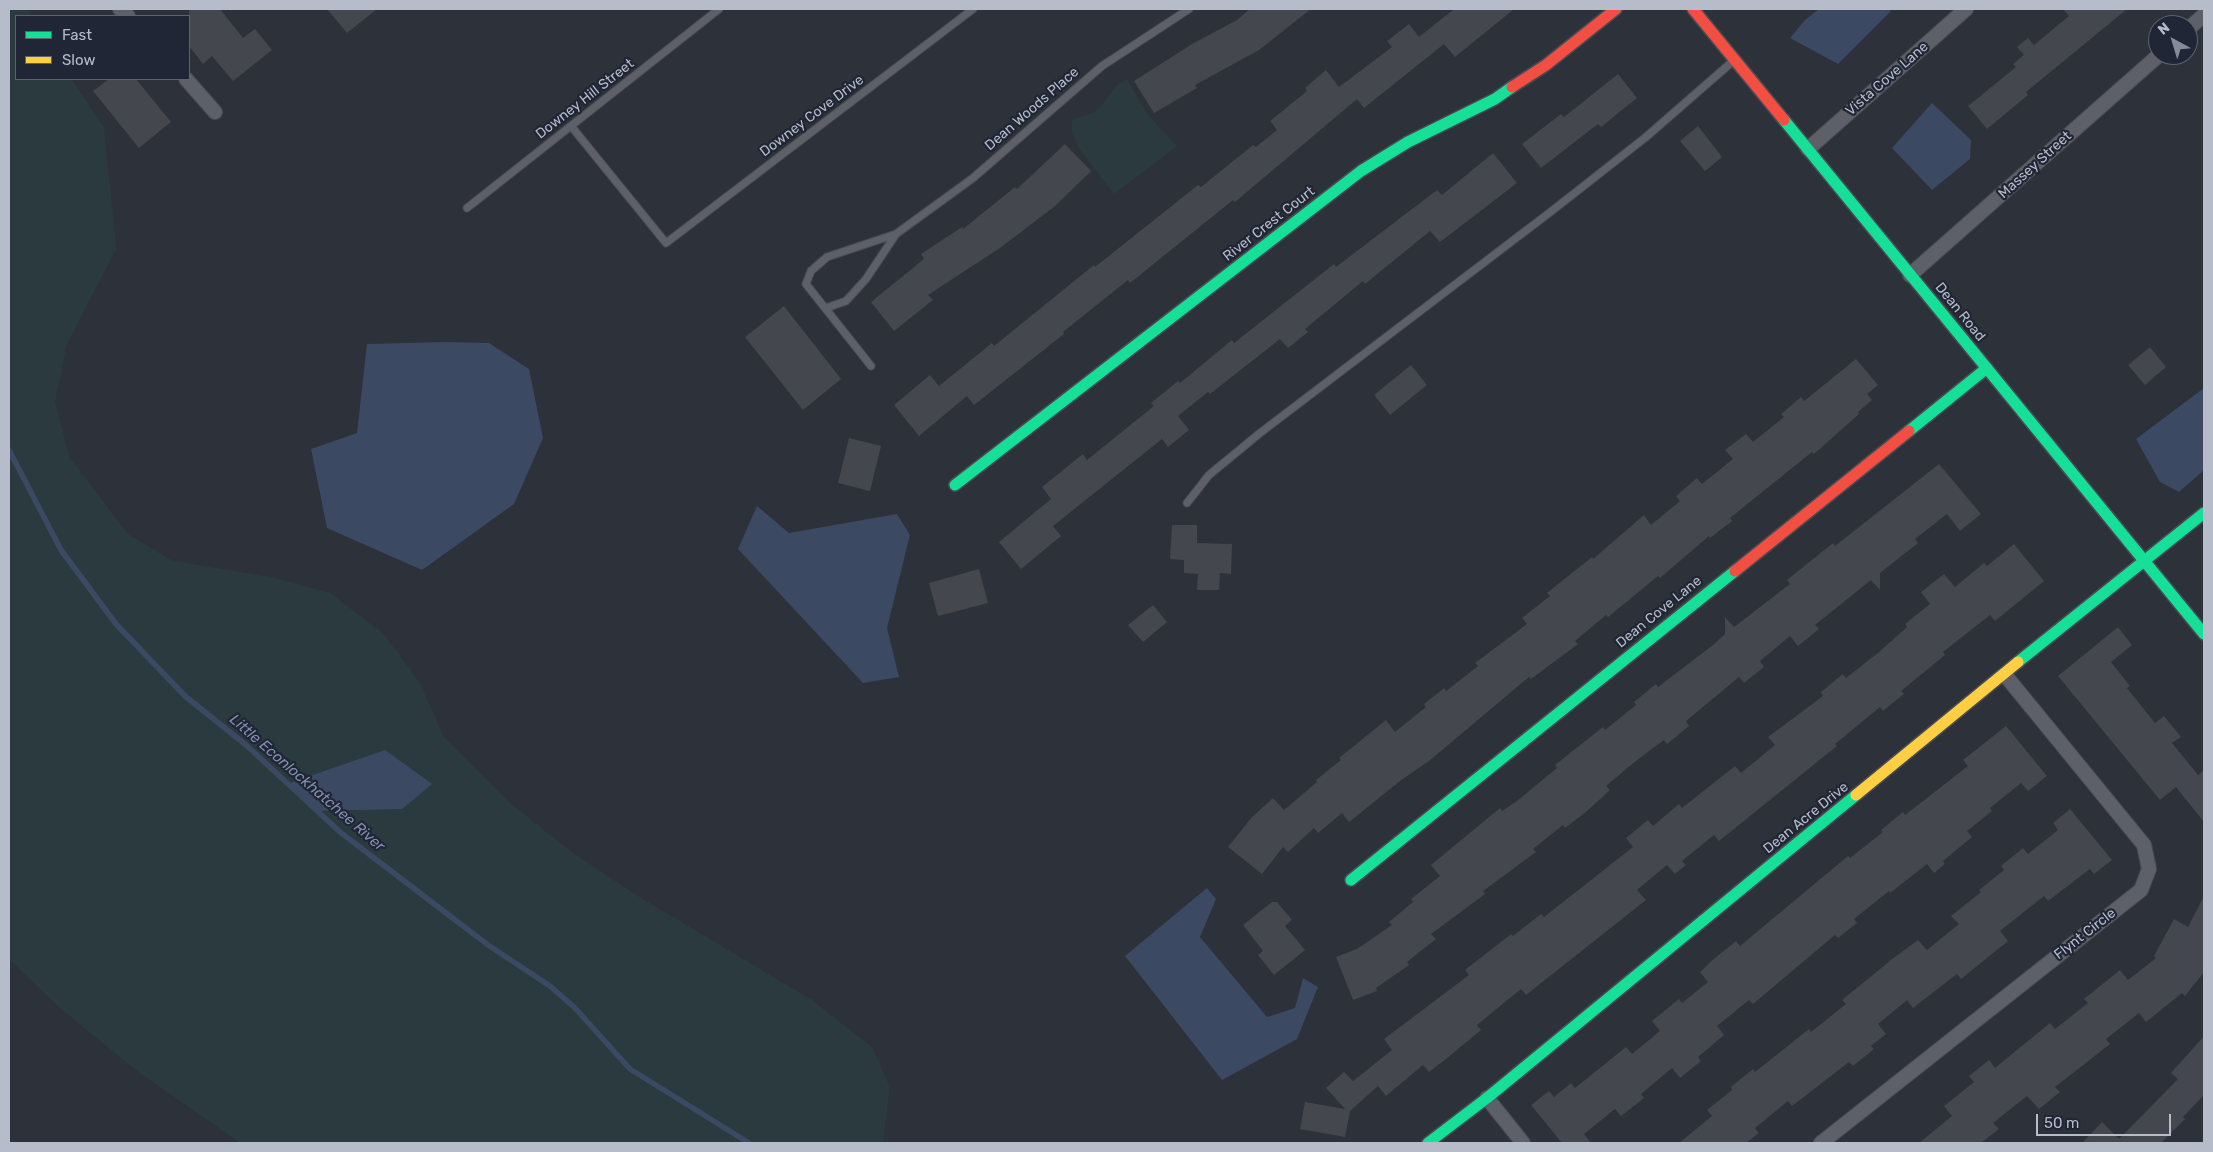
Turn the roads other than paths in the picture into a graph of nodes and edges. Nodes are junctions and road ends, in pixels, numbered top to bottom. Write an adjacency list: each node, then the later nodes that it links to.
1 (719, 9): 11 (lane, Downey Hill Street)
2 (973, 9): 11 (lane, Downey Cove Drive)
3 (1189, 9): 14 (lane, Dean Woods Place)
4 (1616, 9): 19 (street, River Crest Court)
5 (1693, 9): 7 (street, Dean Road)
6 (1966, 9): 12 (street, Vista Cove Lane)
7 (1734, 60): 12 (street, Dean Road); 20 (lane)
8 (2148, 65): 15 (street, Massey Street)
9 (187, 80): 10 (street)
10 (215, 112)
11 (572, 126): 13 (lane, Downey Hill Street)
12 (1808, 149): 15 (street, Dean Road)
13 (467, 208)
14 (896, 234): 16 (lane); 16 (lane)
15 (1910, 275): 18 (street, Dean Road)
16 (826, 308): 17 (lane)
17 (871, 366)
18 (1987, 368): 22 (street, Dean Road); 25 (street, Dean Cove Lane)
19 (955, 485)
20 (1187, 503)
21 (2204, 513): 22 (street, Dean Acre Drive)
22 (2144, 561): 23 (street, Dean Road); 24 (street, Dean Acre Drive)
23 (2204, 634)
24 (2005, 675): 26 (street, Dean Acre Drive); 29 (street, Flynt Circle)
25 (1351, 880)
26 (1487, 1098): 27 (street, Dean Acre Drive); 28 (street)
27 (1428, 1143)
28 (1523, 1143)
29 (1821, 1143)

